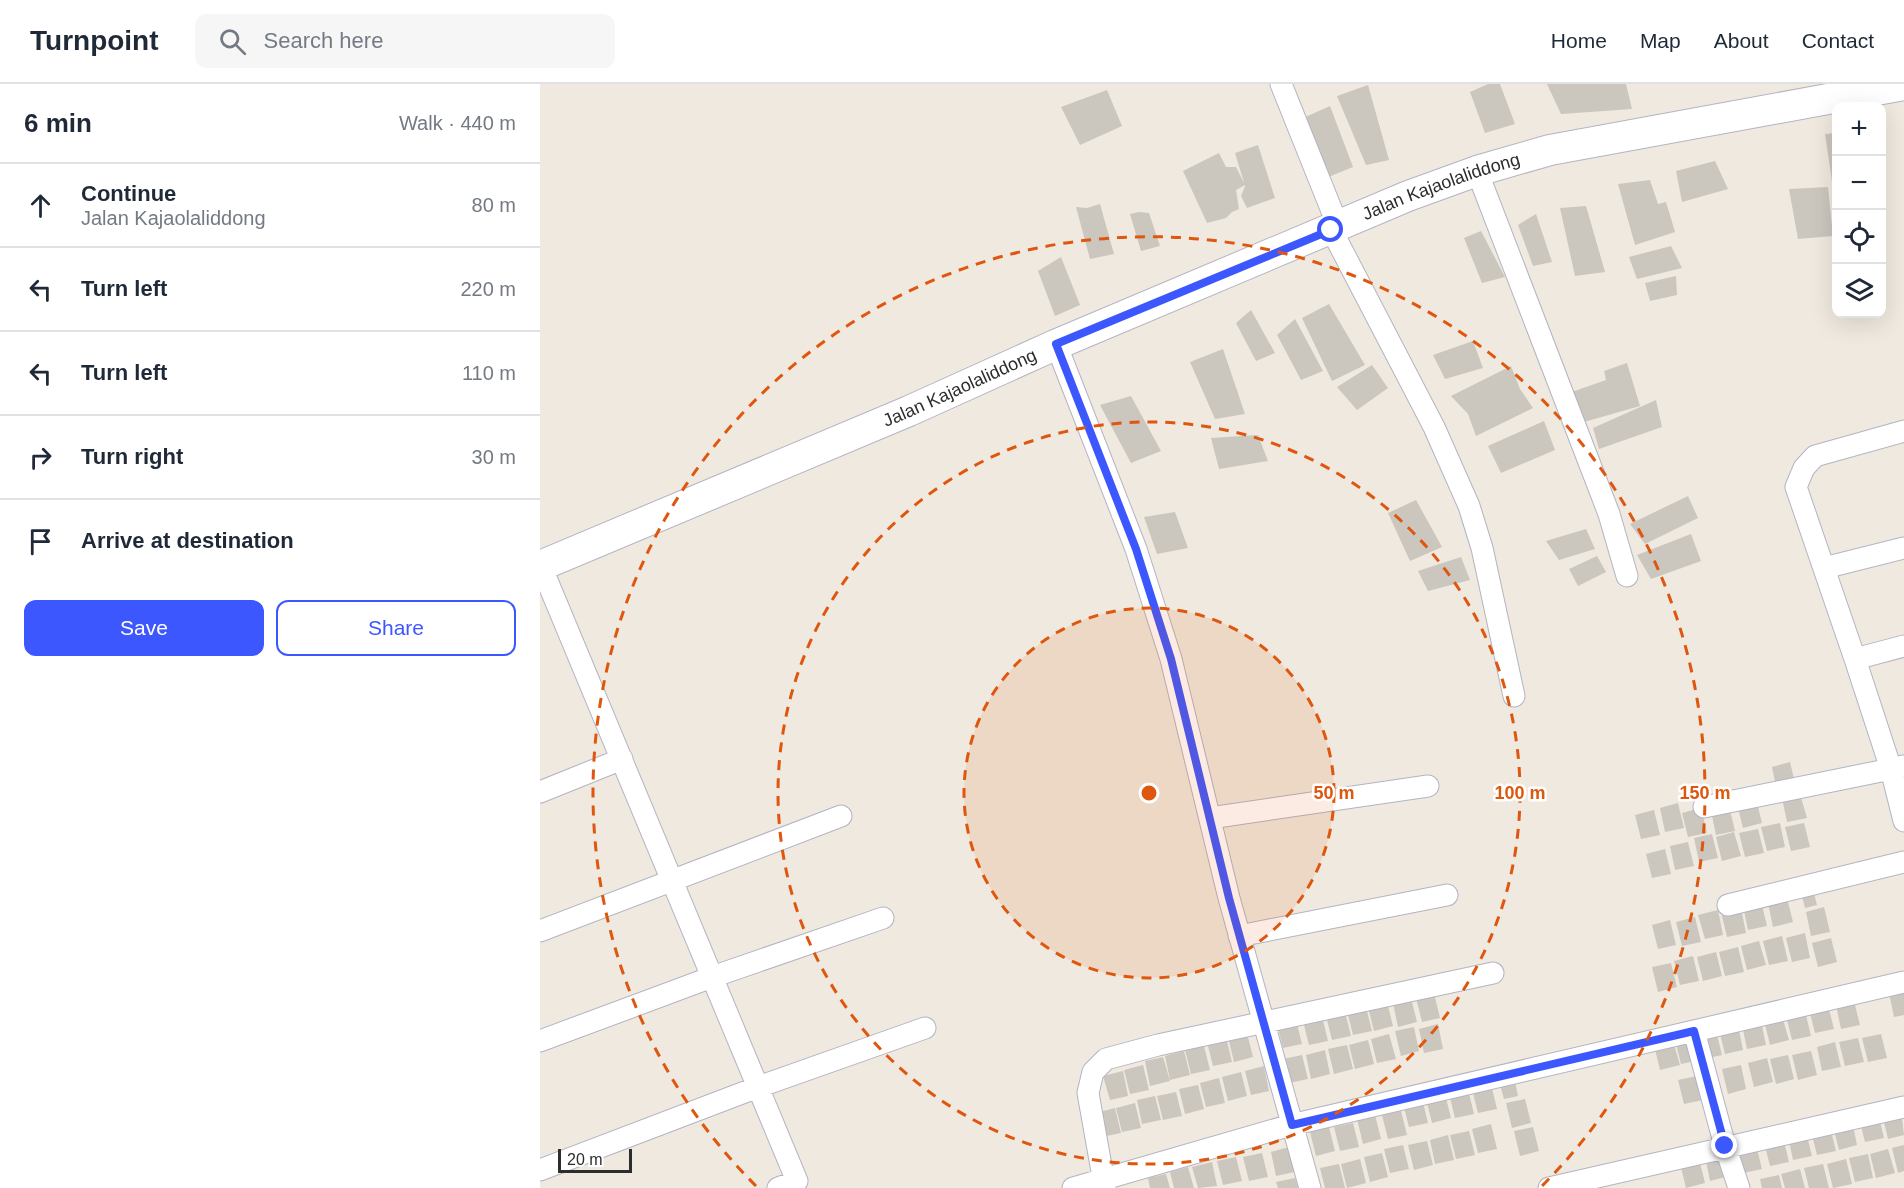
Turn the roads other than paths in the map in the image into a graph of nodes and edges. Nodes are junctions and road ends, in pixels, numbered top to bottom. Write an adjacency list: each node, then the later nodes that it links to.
1 (1281, 84): 4 (street)
2 (1904, 85): 3 (street, Jalan Kajaolaliddong)
3 (1477, 171): 4 (street, Jalan Kajaolaliddong); 10 (street)
4 (1335, 228): 5 (street, Jalan Kajaolaliddong); 13 (street)
5 (1056, 344): 8 (street, Jalan Kajaolaliddong); 20 (street)
6 (1904, 431): 9 (street)
7 (1904, 548): 9 (street)
8 (541, 566): 14 (street)
9 (1824, 568): 12 (street)
10 (1627, 576)
11 (1904, 646): 12 (street)
12 (1855, 659): 15 (street)
13 (1514, 696)
14 (622, 759): 17 (street); 23 (street)
15 (1897, 767): 18 (street); 21 (street)
16 (1428, 786): 20 (street)
17 (540, 792)
18 (1704, 807)
19 (841, 816): 23 (street)
20 (1210, 818): 28 (street)
21 (1904, 821)
22 (1904, 862): 25 (street)
23 (672, 880): 27 (street); 30 (street)
24 (1447, 895): 28 (street)
25 (1728, 905)
26 (883, 918): 30 (street)
27 (540, 931)
28 (1239, 936): 32 (street)
29 (1493, 973): 32 (street)
30 (712, 977): 35 (street); 36 (street)
31 (1904, 982): 34 (street)
32 (1265, 1023): 38 (street); 41 (street)
33 (925, 1028): 36 (street)
34 (1694, 1031): 38 (street); 39 (street)
35 (540, 1041)
36 (758, 1087): 40 (street); 42 (street)
37 (1904, 1107): 39 (street)
38 (1292, 1125): 41 (street); 44 (street)
39 (1725, 1146): 45 (street); 46 (street)
40 (540, 1170)
41 (1104, 1184): 43 (street)
42 (778, 1188)
43 (1073, 1188)
44 (1310, 1188)
45 (1549, 1188)
46 (1739, 1188)

